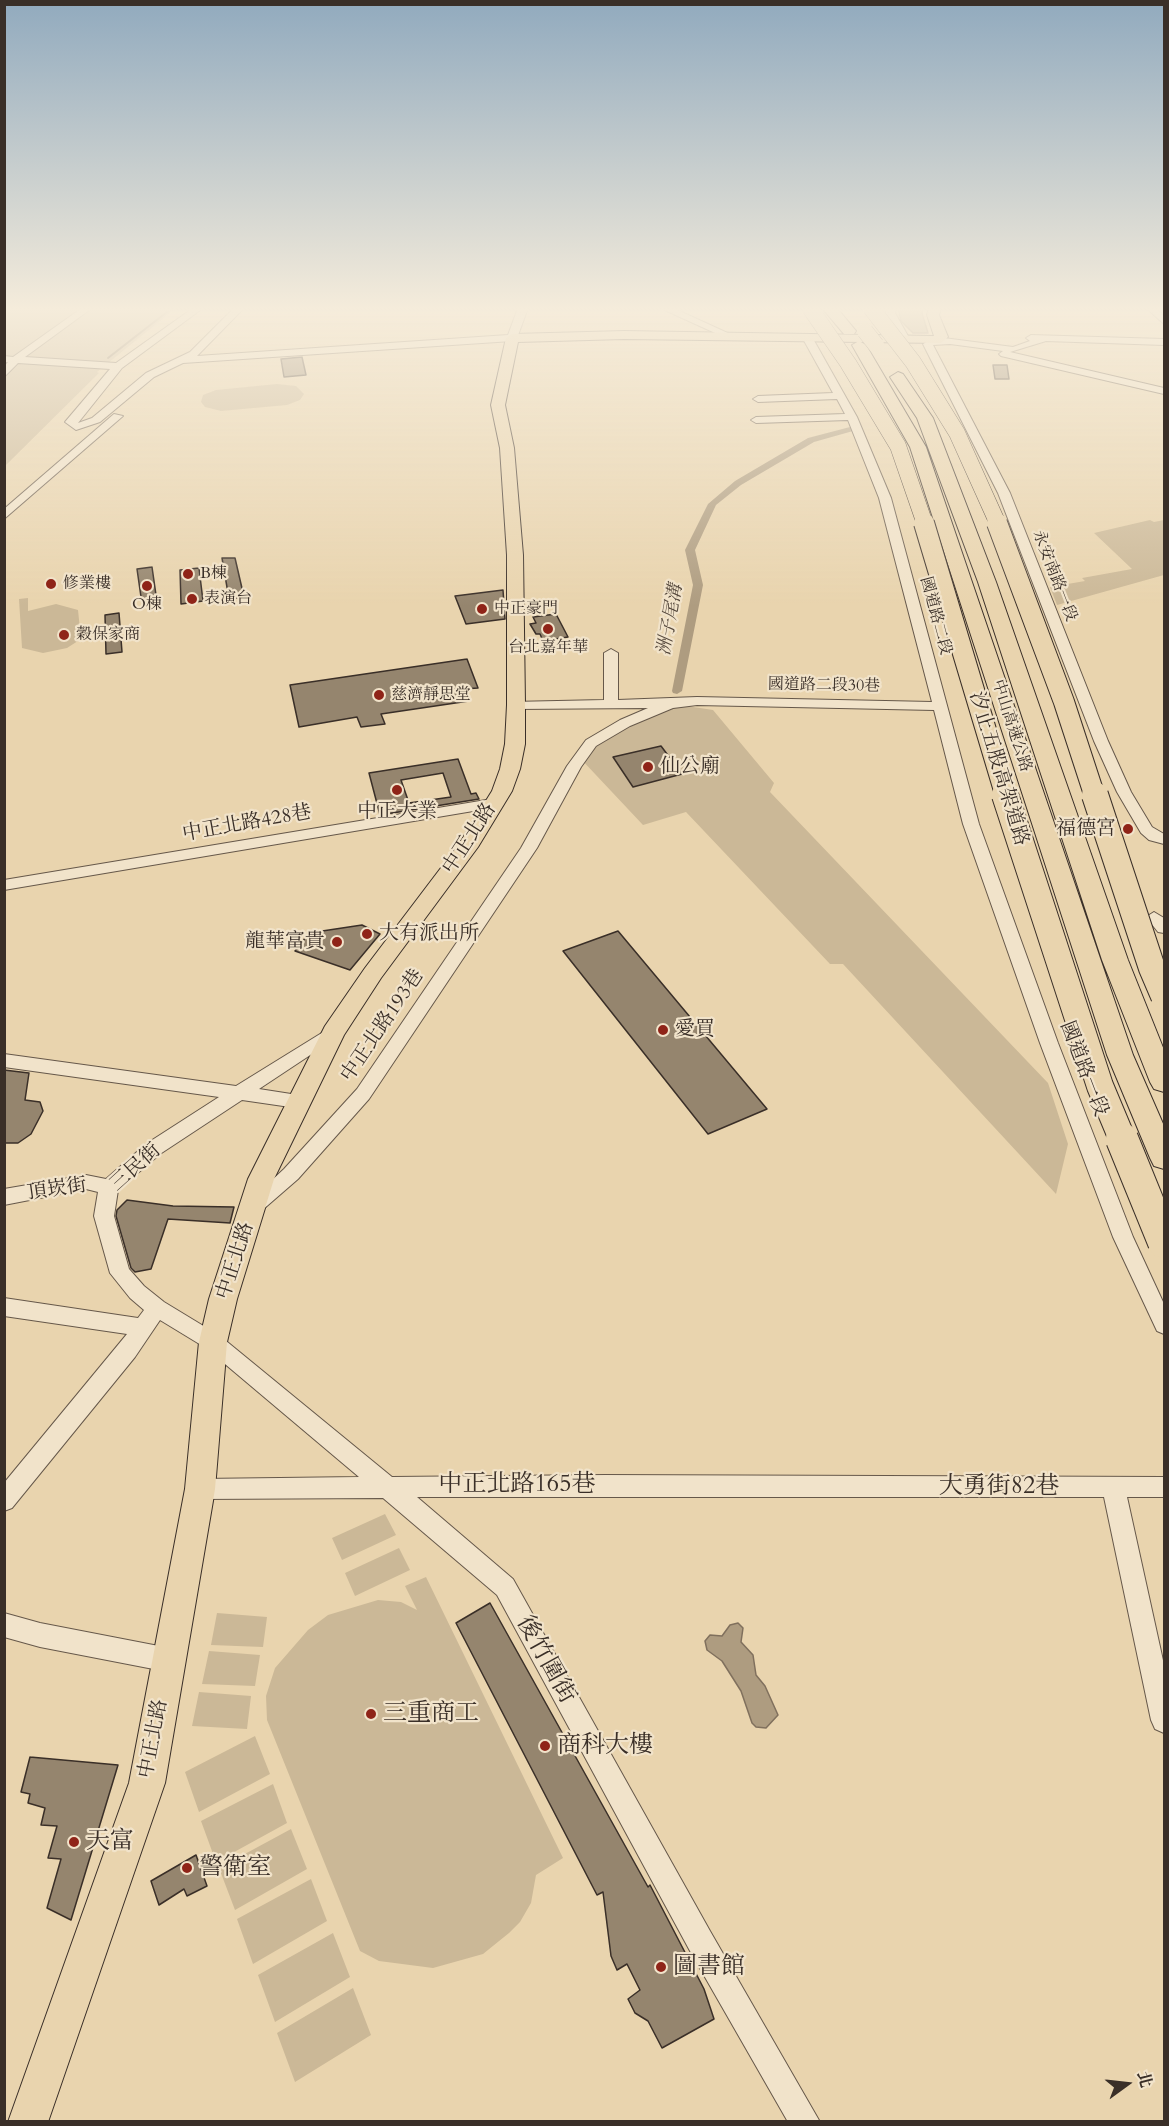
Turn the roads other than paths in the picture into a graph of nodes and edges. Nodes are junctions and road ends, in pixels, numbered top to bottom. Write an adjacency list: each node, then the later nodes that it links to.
1 (80, 407): 13 (street)
2 (111, 407): 13 (street)
3 (127, 407): 14 (street)
4 (498, 407): 19 (main road, 中正北路)
5 (847, 407): 11 (street, 國道路二段)
6 (873, 407): 35 (highway, 汐止五股高架道路, bridge)
7 (898, 407): 31 (highway, 中山高速公路)
8 (917, 407): 28 (highway, 中山高速公路)
9 (941, 407): 25 (highway, bridge)
10 (960, 407): 23 (street, 永安南路一段)
11 (853, 419): 12 (street); 20 (street, 國道路二段)
12 (756, 420)
13 (76, 427): 14 (street)
14 (14, 507): 15 (street)
15 (4, 516)
16 (611, 653): 17 (street)
17 (611, 704): 18 (street); 19 (street)
18 (670, 704): 20 (street, 國道路二段30巷); 34 (street, 中正北路193巷)
19 (516, 705): 21 (main road, 中正北路)
20 (940, 706): 22 (street, 國道路二段)
21 (492, 804): 24 (street, 中正北路428巷); 26 (main road, 中正北路)
22 (971, 824): 38 (street, 國道路一段)
23 (1164, 839)
24 (7, 884)
25 (1164, 996)
26 (333, 1032): 29 (street, 三民街); 30 (main road, 中正北路)
27 (4, 1060): 29 (street)
28 (1164, 1082)
29 (242, 1093): 30 (street); 32 (street, 三民街)
30 (297, 1101): 34 (main road, 中正北路)
31 (1164, 1158)
32 (109, 1187): 33 (street, 頂崁街); 37 (street, 三民街)
33 (4, 1197)
34 (253, 1206): 40 (main road, 中正北路)
35 (1164, 1242)
36 (4, 1306): 39 (street)
37 (157, 1308): 39 (street); 40 (street, 後竹圍街)
38 (1164, 1325)
39 (142, 1327): 46 (street)
40 (213, 1342): 42 (street, 後竹圍街); 45 (main road, 中正北路)
41 (834, 1486): 42 (street, 中正北路165巷); 44 (street, 大勇街82巷)
42 (384, 1487): 45 (street, 中正北路165巷); 52 (street, 後竹圍街)
43 (1164, 1487): 44 (street, 大勇街82巷)
44 (1114, 1488): 49 (street)
45 (200, 1489): 48 (main road, 中正北路)
46 (4, 1501)
47 (4, 1625): 48 (street)
48 (169, 1660): 51 (main road, 中正北路)
49 (1162, 1694): 50 (street)
50 (1164, 1720)
51 (28, 2121)
52 (805, 2121)

